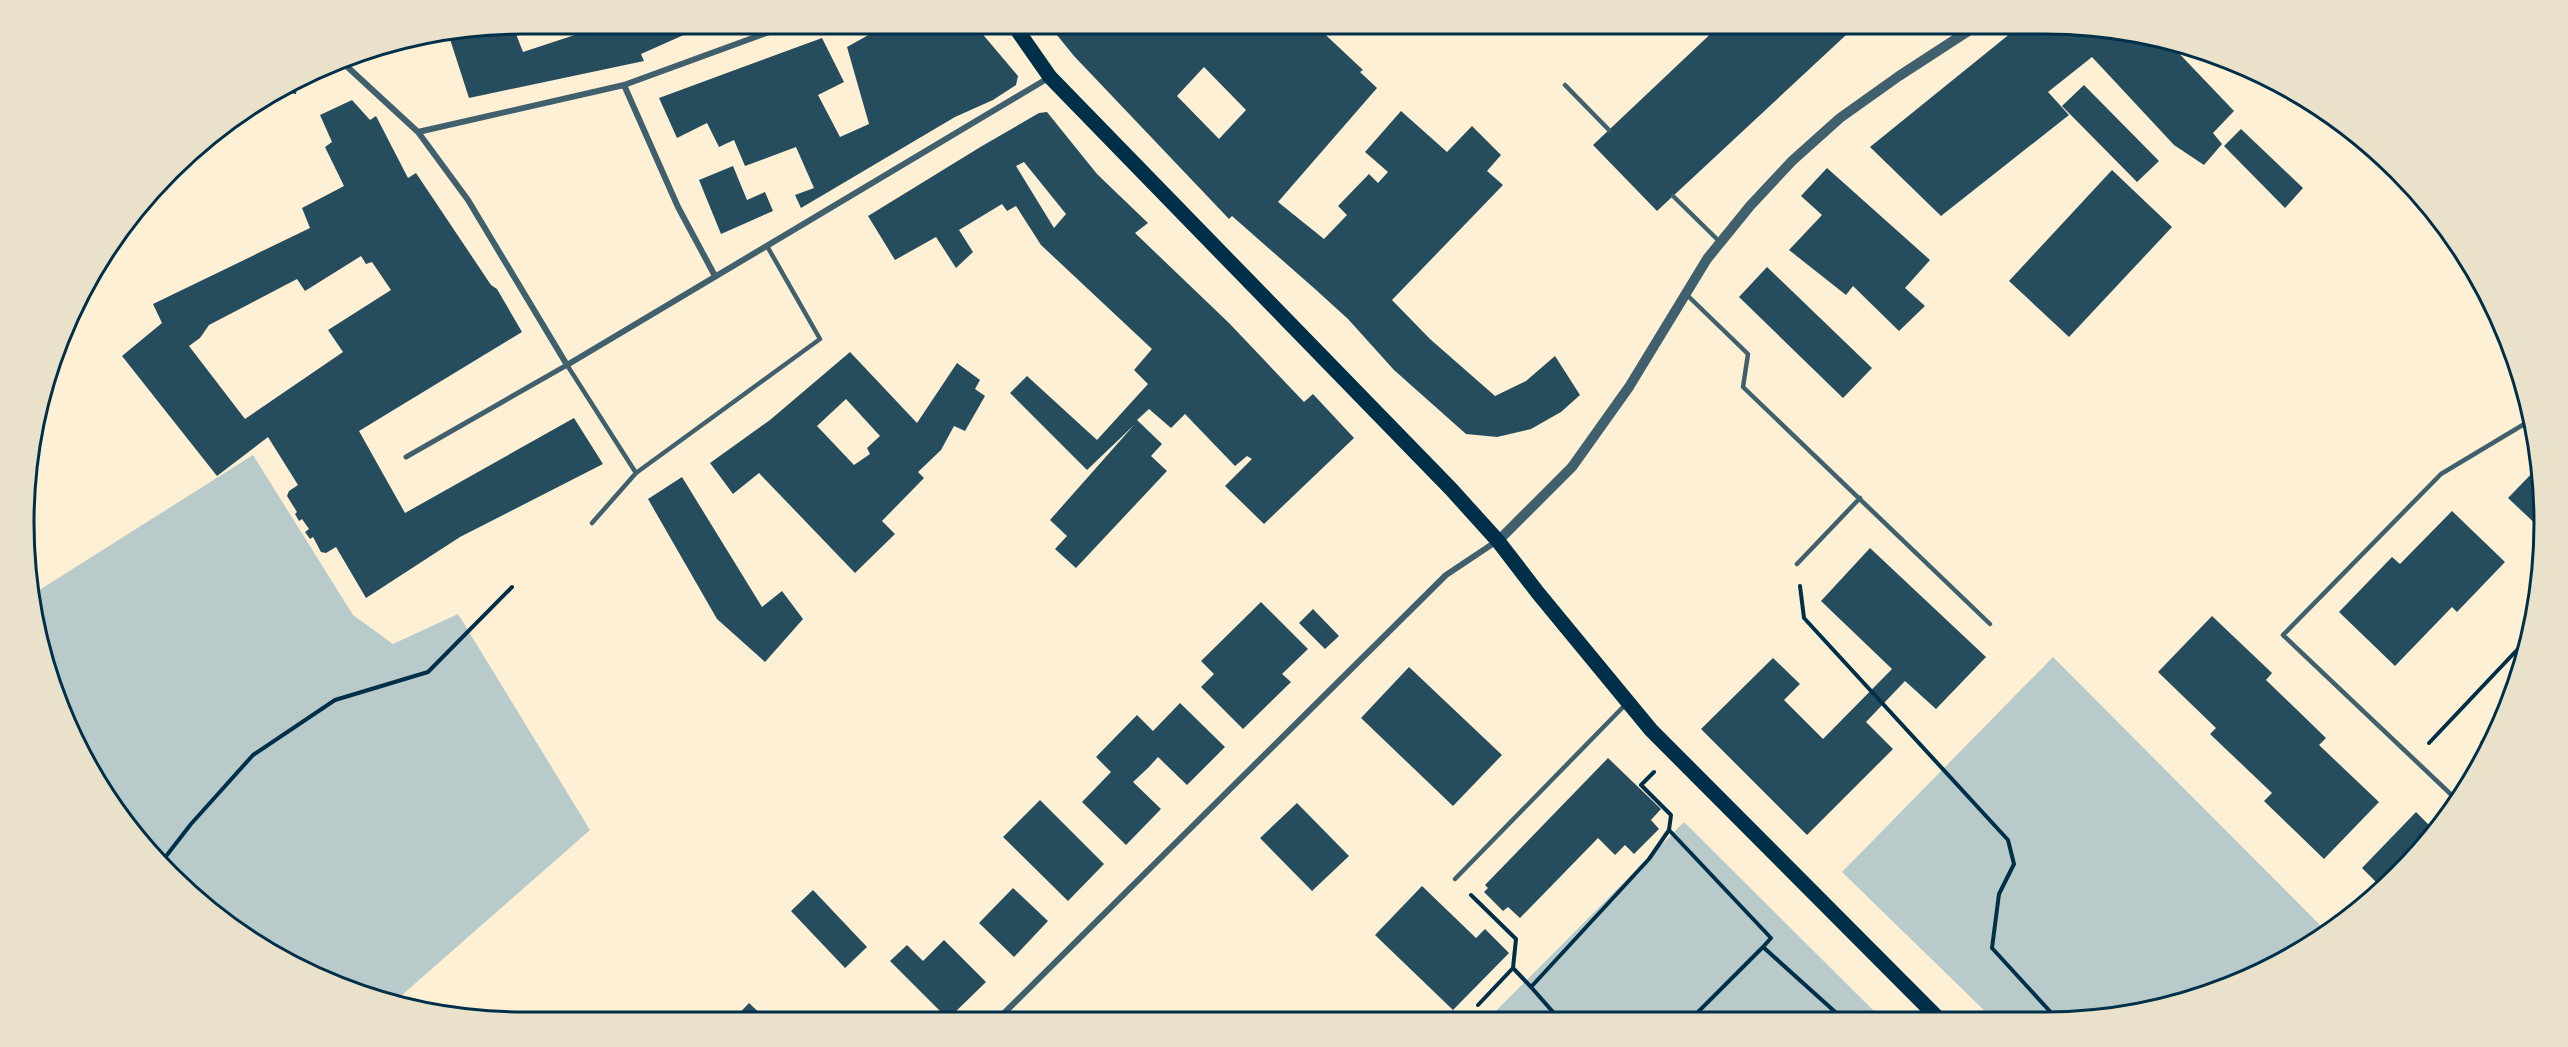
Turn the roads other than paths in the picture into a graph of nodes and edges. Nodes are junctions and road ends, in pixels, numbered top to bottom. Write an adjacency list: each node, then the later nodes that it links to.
1 (761, 34): 6 (street)
2 (1020, 34): 5 (main road)
3 (1964, 34): 11 (street)
4 (348, 67): 9 (street)
5 (1050, 77): 12 (street); 21 (main road)
6 (624, 85): 9 (street); 13 (street)
7 (1565, 85): 8 (lane)
8 (1609, 130)
9 (418, 132): 15 (street)
10 (1673, 196): 11 (lane)
11 (1720, 242): 14 (street)
12 (767, 246): 13 (street); 18 (lane)
13 (715, 276): 15 (street)
14 (1685, 293): 19 (lane); 21 (street)
15 (567, 365): 17 (street); 18 (lane)
16 (2523, 425): 25 (lane)
17 (406, 457)
18 (636, 473): 20 (lane)
19 (1860, 498): 22 (lane); 23 (lane)
20 (592, 523)
21 (1498, 541): 24 (main road); 27 (street)
22 (1797, 564)
23 (1990, 624)
24 (1628, 702): 26 (lane); 28 (main road)
25 (2451, 795)
26 (1455, 879)
27 (1005, 1012)
28 (1931, 1012)

